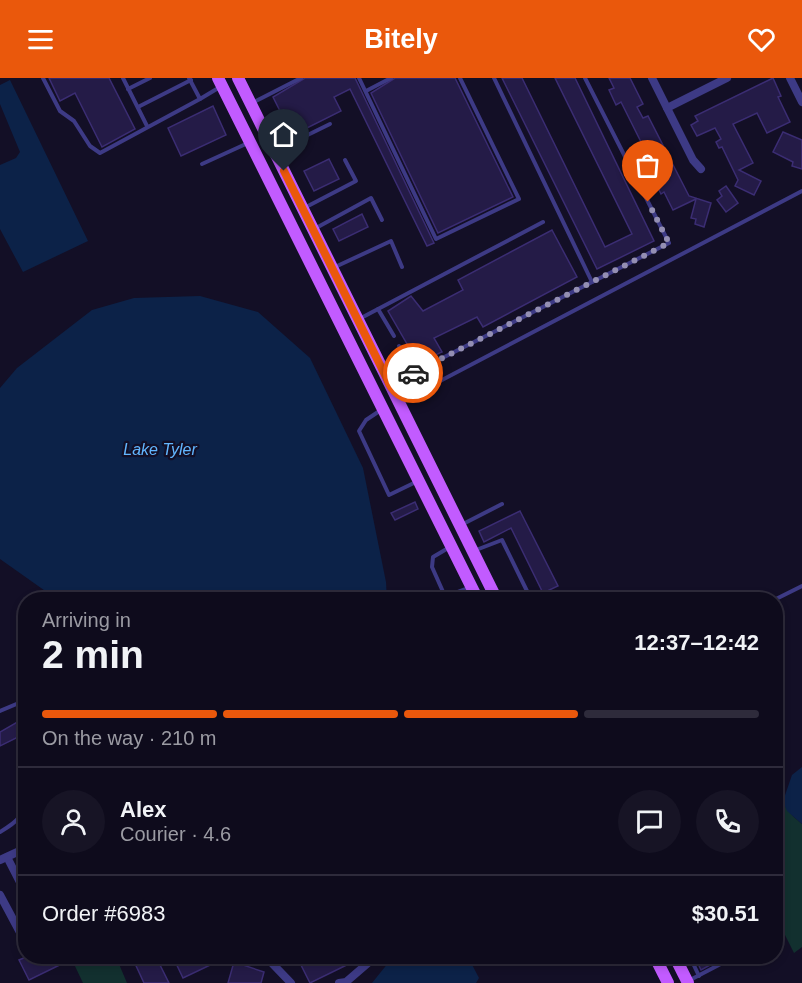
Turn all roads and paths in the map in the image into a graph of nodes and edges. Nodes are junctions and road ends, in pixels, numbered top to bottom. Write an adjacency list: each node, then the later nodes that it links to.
1 (43, 78): 24 (lane)
2 (123, 78): 16 (lane)
3 (150, 78): 16 (lane)
4 (238, 78): 20 (main road)
5 (301, 78): 20 (lane)
6 (359, 78): 17 (lane)
7 (391, 78): 17 (lane)
8 (460, 78): 17 (lane)
9 (494, 78): 37 (lane)
10 (585, 78): 37 (lane)
11 (652, 78): 22 (street)
12 (727, 78): 22 (street)
13 (790, 78): 19 (street)
14 (190, 79): 18 (lane); 21 (lane)
15 (220, 82): 18 (lane); 25 (main road)
16 (128, 88): 21 (lane)
17 (366, 91)
18 (200, 99): 24 (lane)
19 (802, 102)
20 (250, 104): 26 (main road)
21 (138, 107): 24 (lane)
22 (667, 108): 29 (street)
23 (330, 124): 26 (lane)
24 (147, 126)
25 (250, 142): 28 (lane); 42 (main road)
26 (274, 152): 31 (main road)
27 (345, 160): 31 (lane)
28 (202, 164)
29 (701, 169)
30 (802, 191): 45 (lane)
31 (303, 209): 34 (main road)
32 (382, 220): 34 (lane)
33 (543, 222): 38 (lane)
34 (313, 230): 36 (main road)
35 (402, 267): 36 (lane)
36 (332, 268): 39 (main road)
37 (592, 282): 43 (lane)
38 (378, 309): 39 (lane); 40 (lane)
39 (357, 320): 44 (main road)
40 (394, 336)
41 (399, 346): 43 (lane)
42 (359, 362): 44 (main road); 46 (main road)
43 (414, 372): 44 (lane)
44 (390, 385): 45 (main road)
45 (399, 403): 47 (main road)
46 (383, 409): 47 (main road); 48 (main road); 48 (lane)
47 (413, 433): 50 (main road)
48 (418, 481): 51 (main road)
49 (502, 504): 50 (lane)
50 (460, 526): 52 (main road)
51 (451, 546): 53 (main road); 55 (lane)
52 (472, 552): 58 (main road); 59 (lane)
53 (471, 586): 56 (lane); 57 (main road)
54 (802, 586): 60 (lane)
55 (443, 592)
56 (457, 592)
57 (474, 592)
58 (493, 592)
59 (525, 592)
60 (783, 596)
61 (18, 703): 62 (lane)
62 (0, 711)
63 (18, 820): 64 (lane)
64 (0, 832)
65 (18, 852): 66 (street)
66 (4, 859): 67 (street)
67 (18, 881)
68 (0, 895): 69 (street)
69 (18, 929)
70 (272, 964): 78 (street)
71 (367, 964): 79 (street)
72 (658, 964): 80 (main road)
73 (678, 964): 77 (main road)
74 (693, 964): 76 (lane)
75 (721, 964): 76 (lane)
76 (699, 976): 77 (lane)
77 (687, 982)
78 (291, 983)
79 (339, 983)
80 (668, 983)

